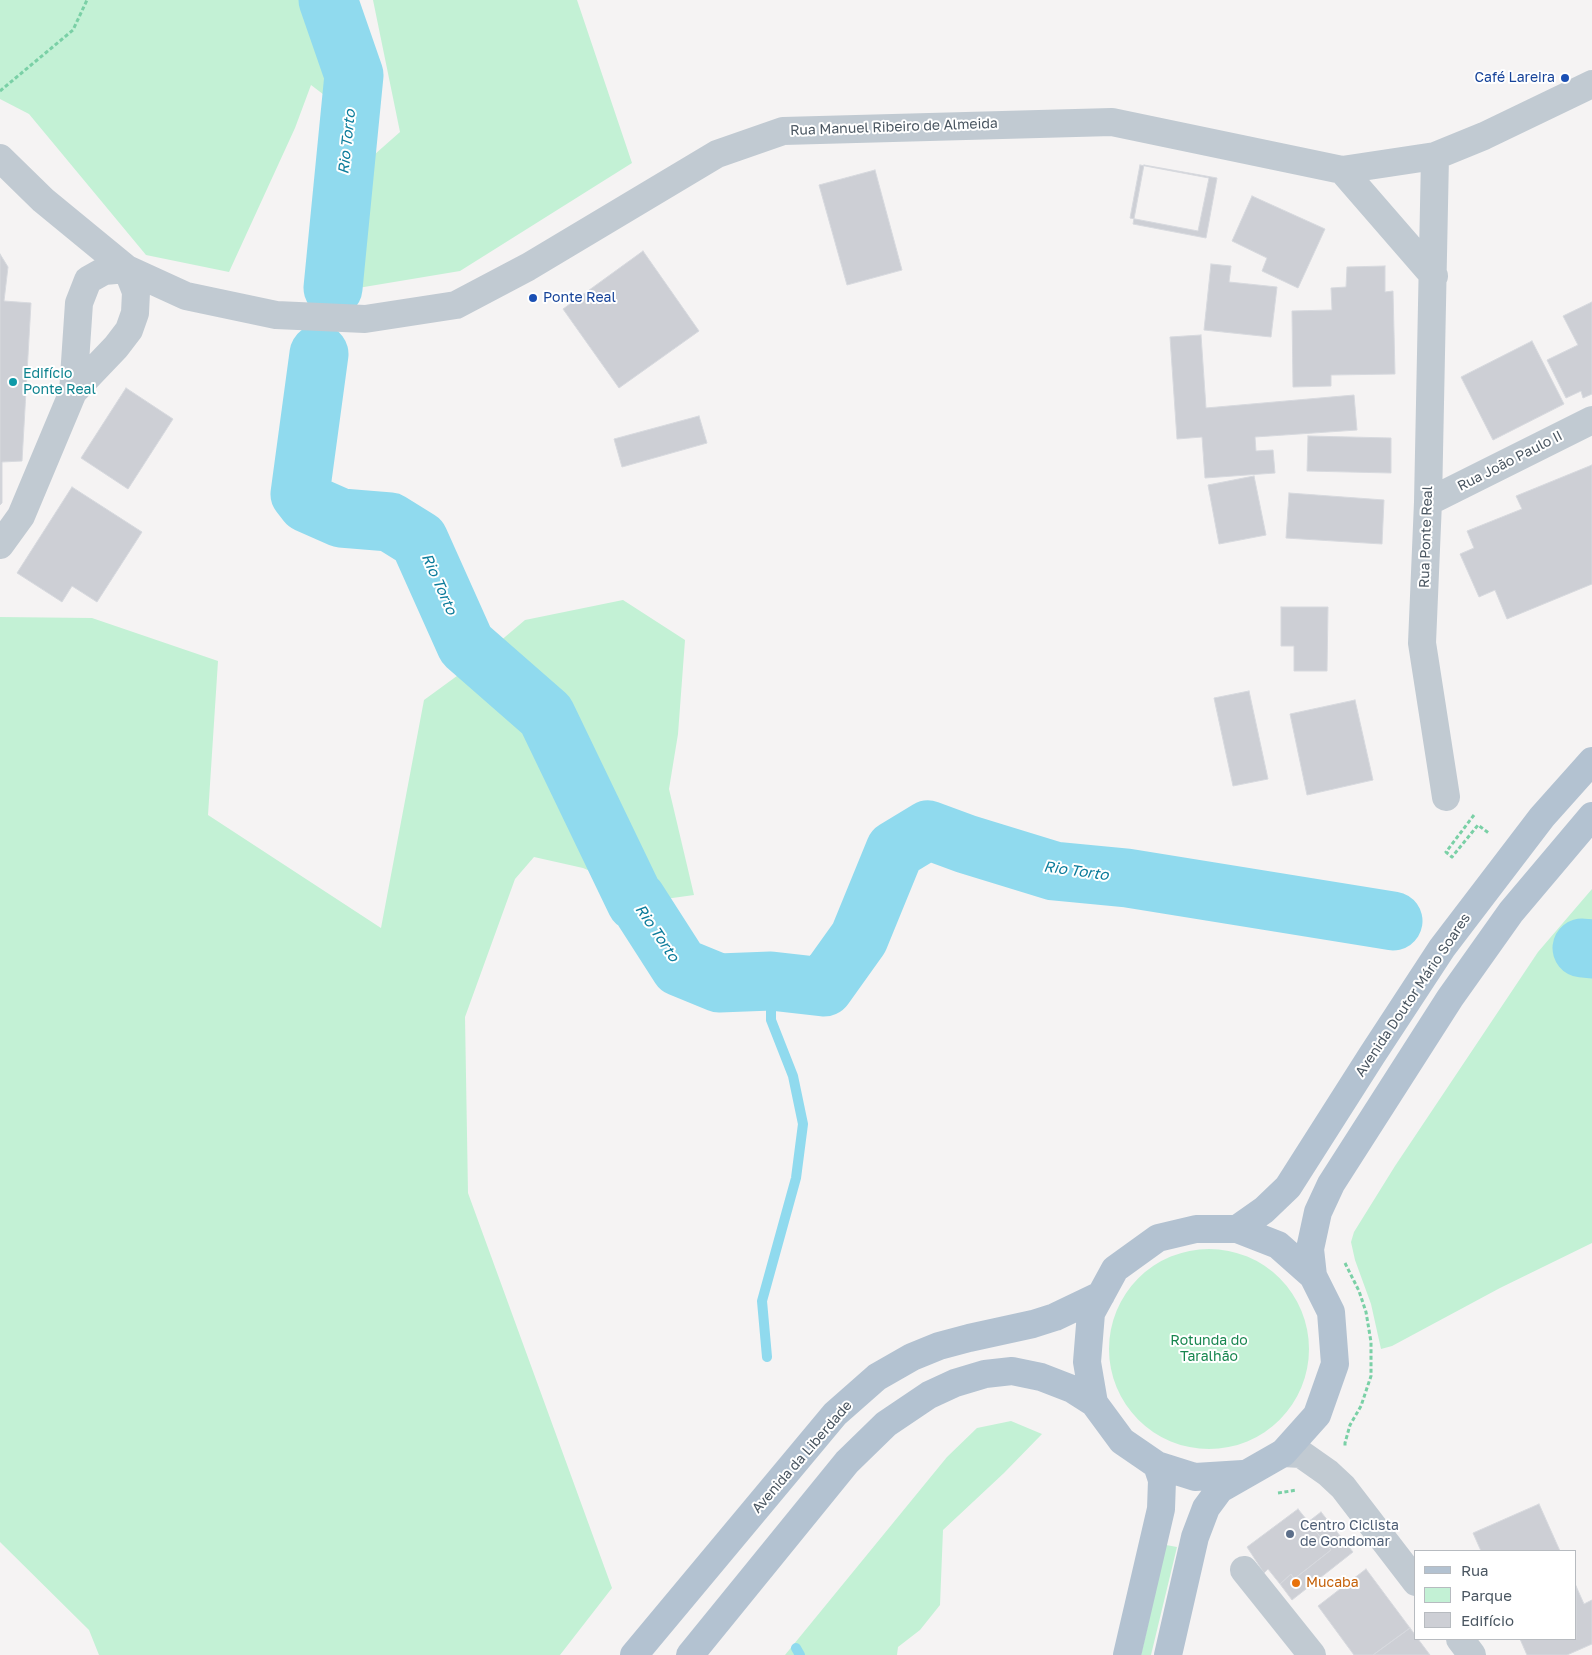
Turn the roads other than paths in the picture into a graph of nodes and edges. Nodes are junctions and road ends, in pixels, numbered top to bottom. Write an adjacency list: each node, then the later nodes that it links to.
1 (1592, 84): 2 (street, Rua Manuel Ribeiro de Almeida)
2 (1435, 156): 4 (street, Rua Manuel Ribeiro de Almeida); 6 (street, Rua Ponte Real)
3 (0, 158): 5 (street, Rua Manuel Ribeiro de Almeida)
4 (1342, 170): 5 (street, Rua Manuel Ribeiro de Almeida); 6 (street)
5 (127, 269): 7 (street); 7 (street)
6 (1434, 276): 9 (street, Rua Ponte Real)
7 (73, 392): 10 (street)
8 (1592, 420): 9 (street, Rua João Paulo II)
9 (1428, 502): 12 (street, Rua Ponte Real)
10 (0, 545)
11 (1592, 761): 14 (main road, Avenida Doutor Mário Soares)
12 (1446, 797)
13 (1592, 816): 15 (main road)
14 (1237, 1229): 15 (main road); 16 (main road)
15 (1313, 1276): 18 (main road)
16 (1101, 1295): 17 (main road); 26 (main road, Avenida da Liberdade)
17 (1094, 1403): 20 (main road); 27 (main road)
18 (1317, 1415): 19 (main road); 21 (street)
19 (1283, 1453): 21 (street); 22 (main road)
20 (1157, 1465): 22 (main road); 28 (main road)
21 (1328, 1473): 24 (street)
22 (1243, 1474): 29 (main road)
23 (1244, 1570): 30 (street)
24 (1414, 1579)
25 (1461, 1640): 31 (street)
26 (634, 1655)
27 (690, 1655)
28 (1128, 1655)
29 (1168, 1655)
30 (1312, 1655)
31 (1472, 1655)

